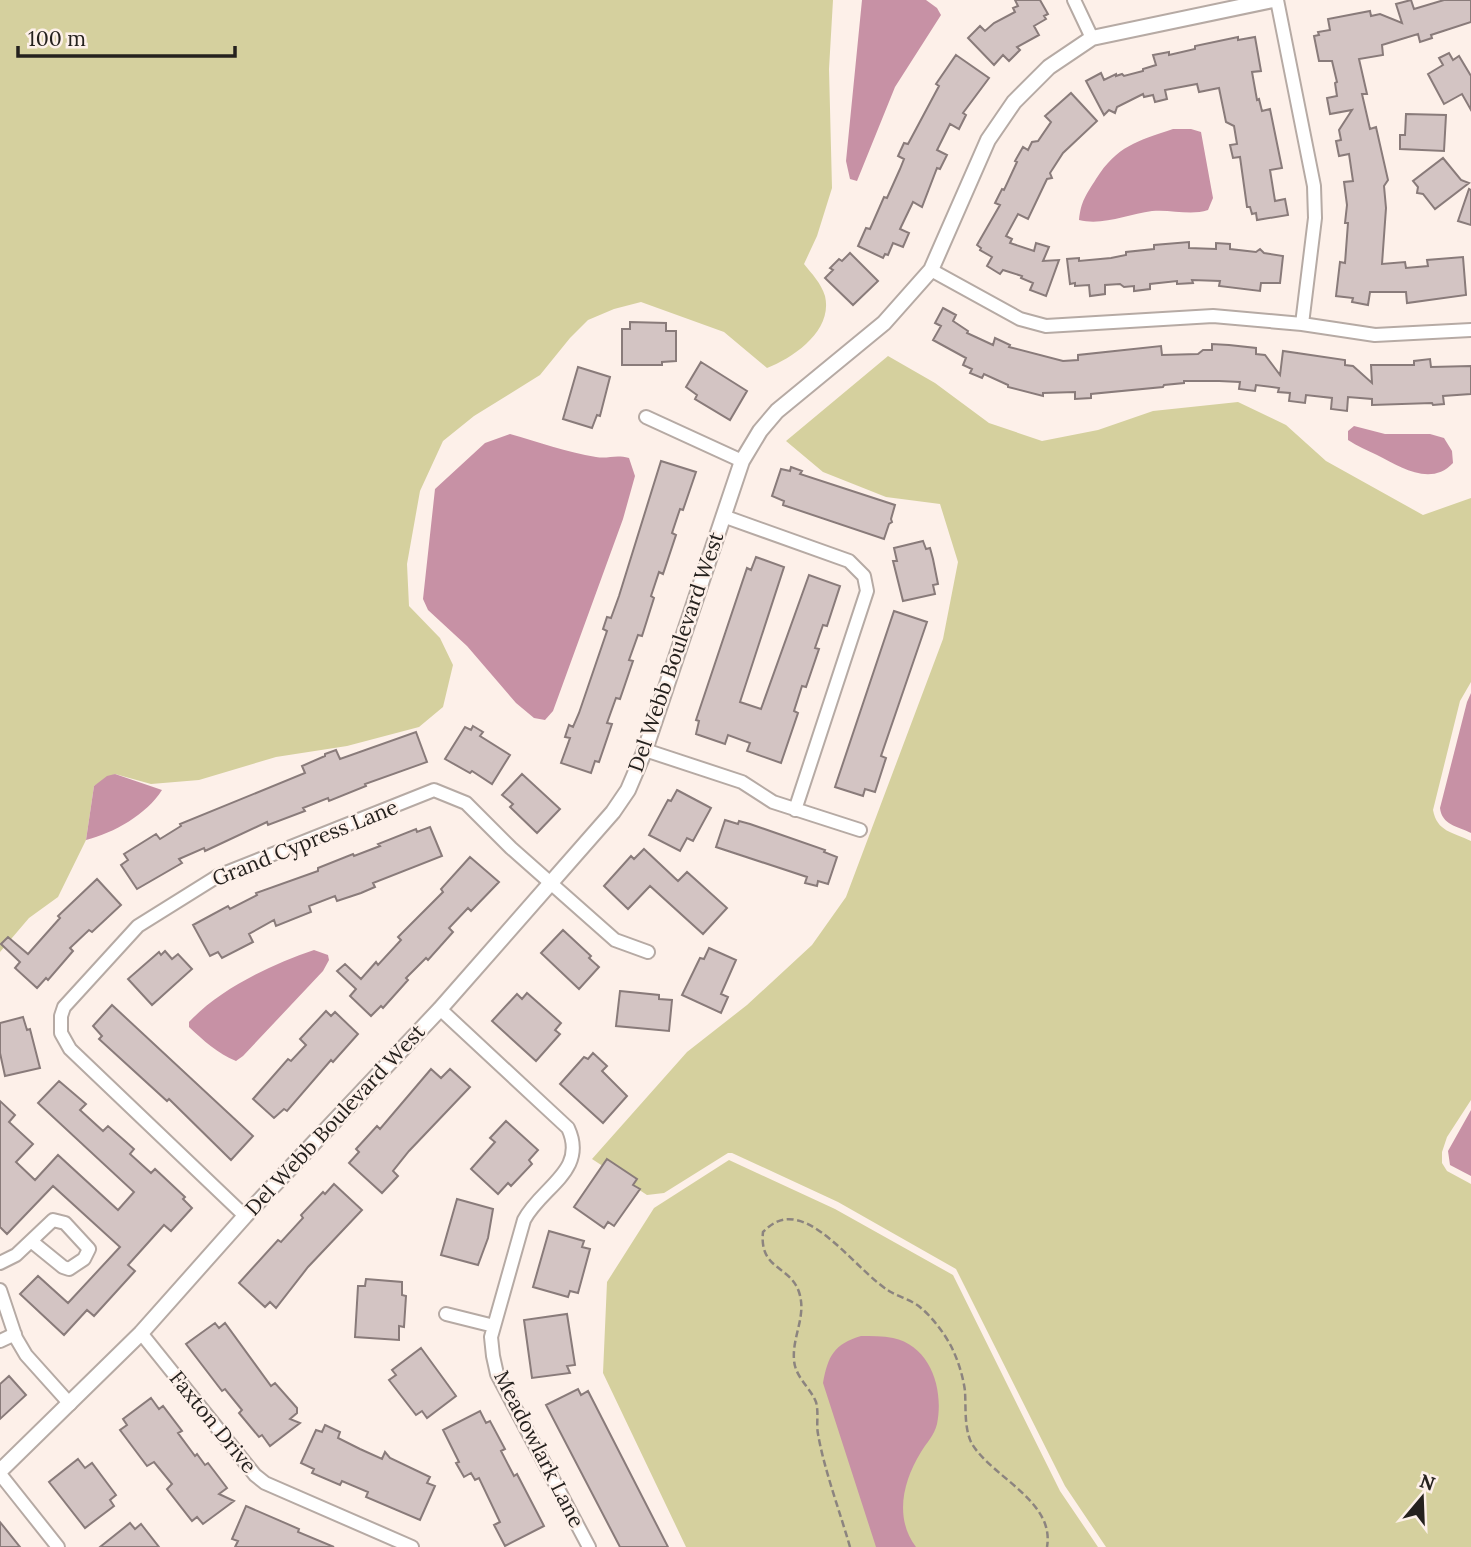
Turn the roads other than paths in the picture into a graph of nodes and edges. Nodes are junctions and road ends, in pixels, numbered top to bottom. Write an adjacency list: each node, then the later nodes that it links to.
1 (1074, 0): 3 (street)
2 (1275, 0): 3 (street, Del Webb Boulevard West); 5 (street)
3 (1092, 38): 4 (street, Del Webb Boulevard West)
4 (931, 270): 5 (street); 8 (street, Del Webb Boulevard West)
5 (1302, 324): 6 (street)
6 (1471, 330)
7 (646, 416): 8 (street)
8 (742, 461): 9 (street, Del Webb Boulevard West)
9 (723, 516): 10 (street, Del Webb Boulevard West); 11 (street)
10 (645, 750): 11 (street); 13 (street, Del Webb Boulevard West)
11 (795, 810): 12 (street)
12 (860, 830)
13 (550, 883): 14 (street, Grand Cypress Lane); 15 (street, Del Webb Boulevard West); 16 (street, Grand Cypress Lane)
14 (648, 952)
15 (440, 1009): 16 (street, Del Webb Boulevard West); 21 (street, Meadowlark Lane)
16 (245, 1216): 22 (street, Del Webb Boulevard West)
17 (31, 1241): 17 (street); 18 (street)
18 (0, 1263)
19 (0, 1290): 23 (street)
20 (446, 1314): 21 (street)
21 (494, 1326): 29 (street, Meadowlark Lane)
22 (141, 1333): 25 (street, Del Webb Boulevard West); 28 (street, Faxton Drive)
23 (15, 1334): 24 (street); 25 (street)
24 (0, 1340)
25 (69, 1404): 26 (street, Del Webb Boulevard West)
26 (0, 1473): 27 (street)
27 (58, 1547)
28 (412, 1547)
29 (588, 1547)

